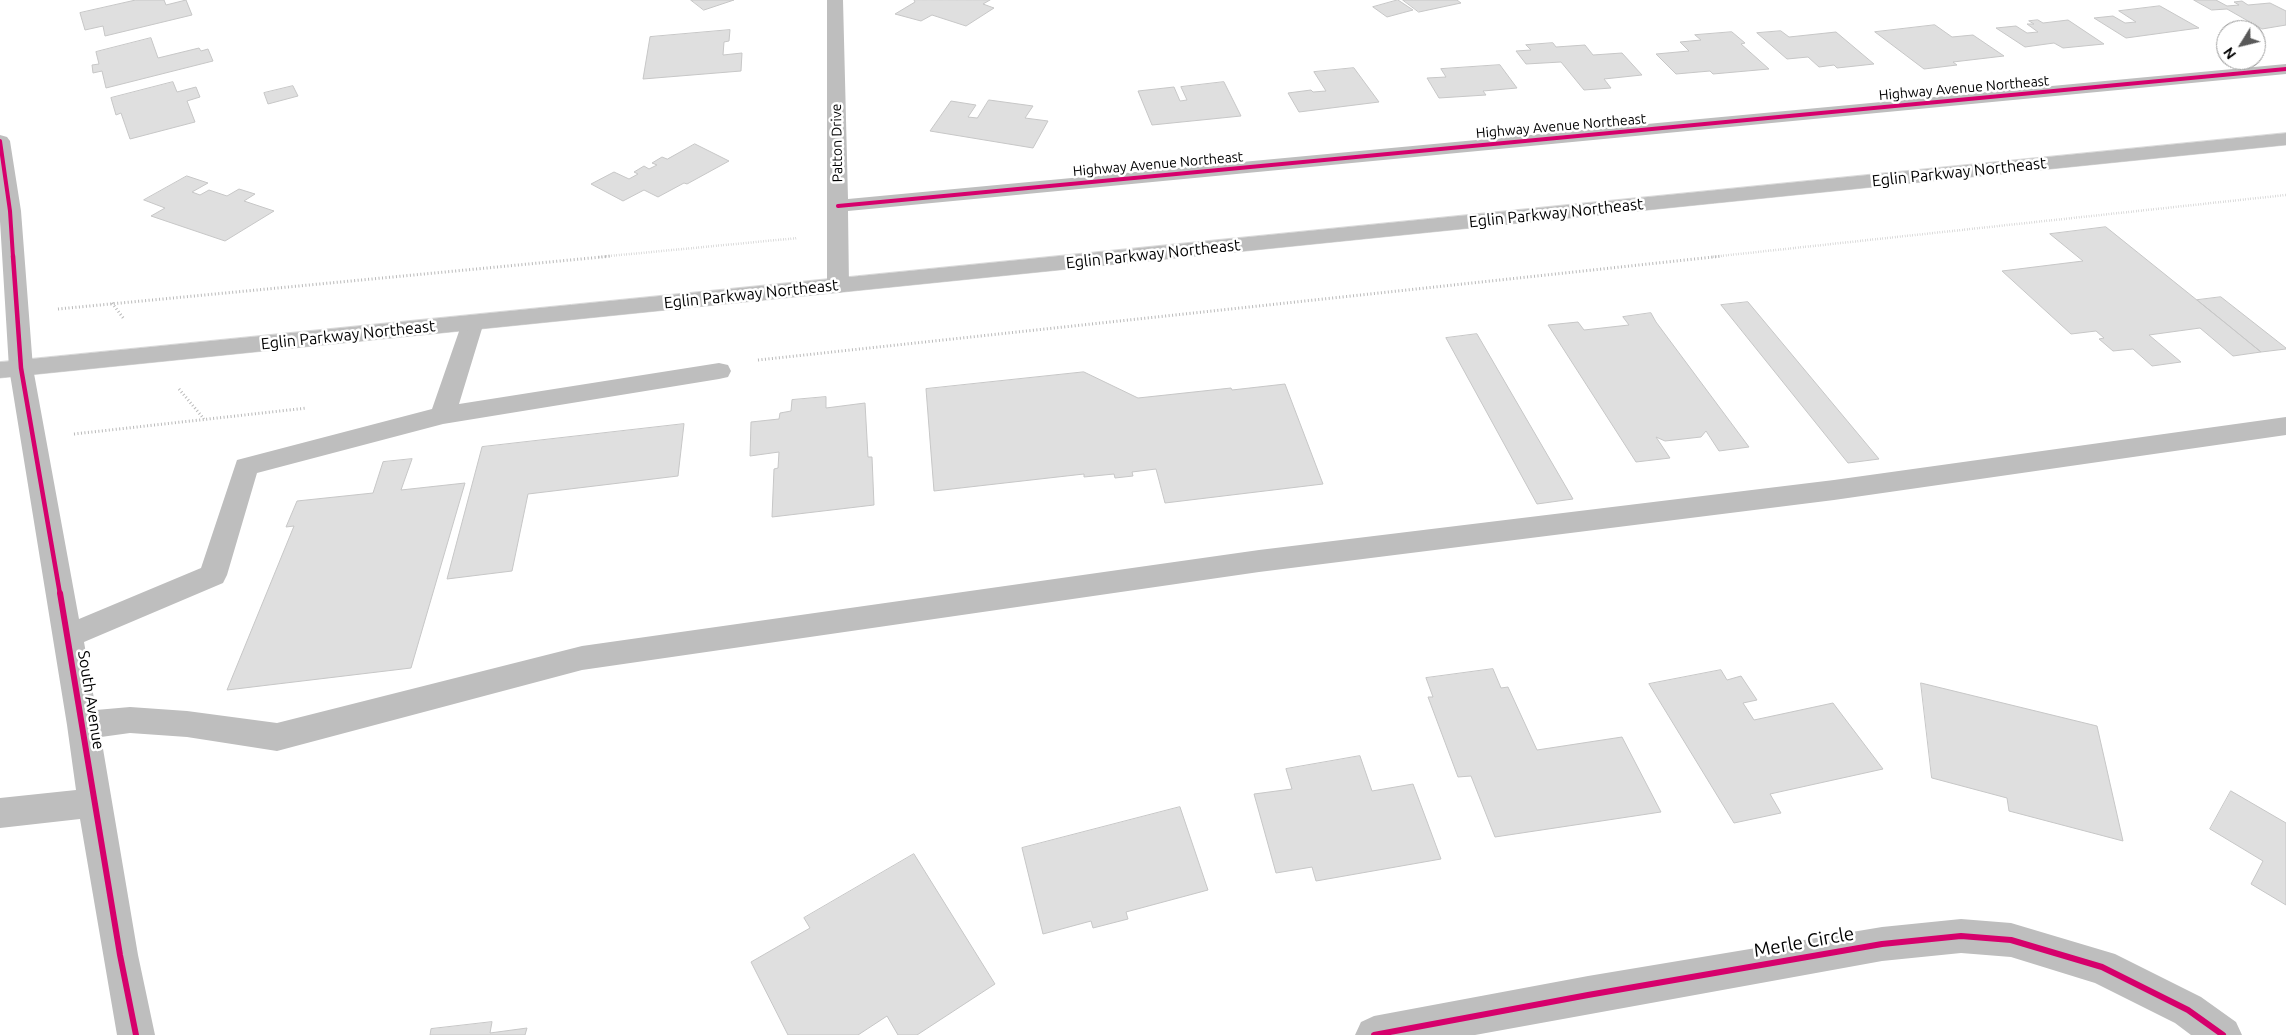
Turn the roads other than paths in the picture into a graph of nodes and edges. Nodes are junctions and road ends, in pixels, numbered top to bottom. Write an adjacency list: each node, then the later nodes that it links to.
1 (835, 0): 5 (main road, Patton Drive)
2 (2286, 69): 5 (main road, Highway Avenue Northeast)
3 (2286, 139): 6 (main road, Eglin Parkway Northeast)
4 (0, 144): 8 (main road, South Avenue)
5 (838, 206): 6 (main road, Patton Drive)
6 (838, 286): 7 (main road, Eglin Parkway Northeast)
7 (472, 322): 8 (main road, Eglin Parkway Northeast); 10 (main road)
8 (10, 369): 12 (main road, South Avenue)
9 (719, 371): 10 (main road)
10 (443, 416): 12 (main road)
11 (2286, 426): 13 (main road)
12 (68, 636): 13 (main road, South Avenue)
13 (83, 725): 14 (main road, South Avenue)
14 (94, 802): 15 (main road); 16 (main road, South Avenue)
15 (0, 813)
16 (136, 1035)
17 (1374, 1035): 18 (main road, Merle Circle)
18 (2223, 1035)

